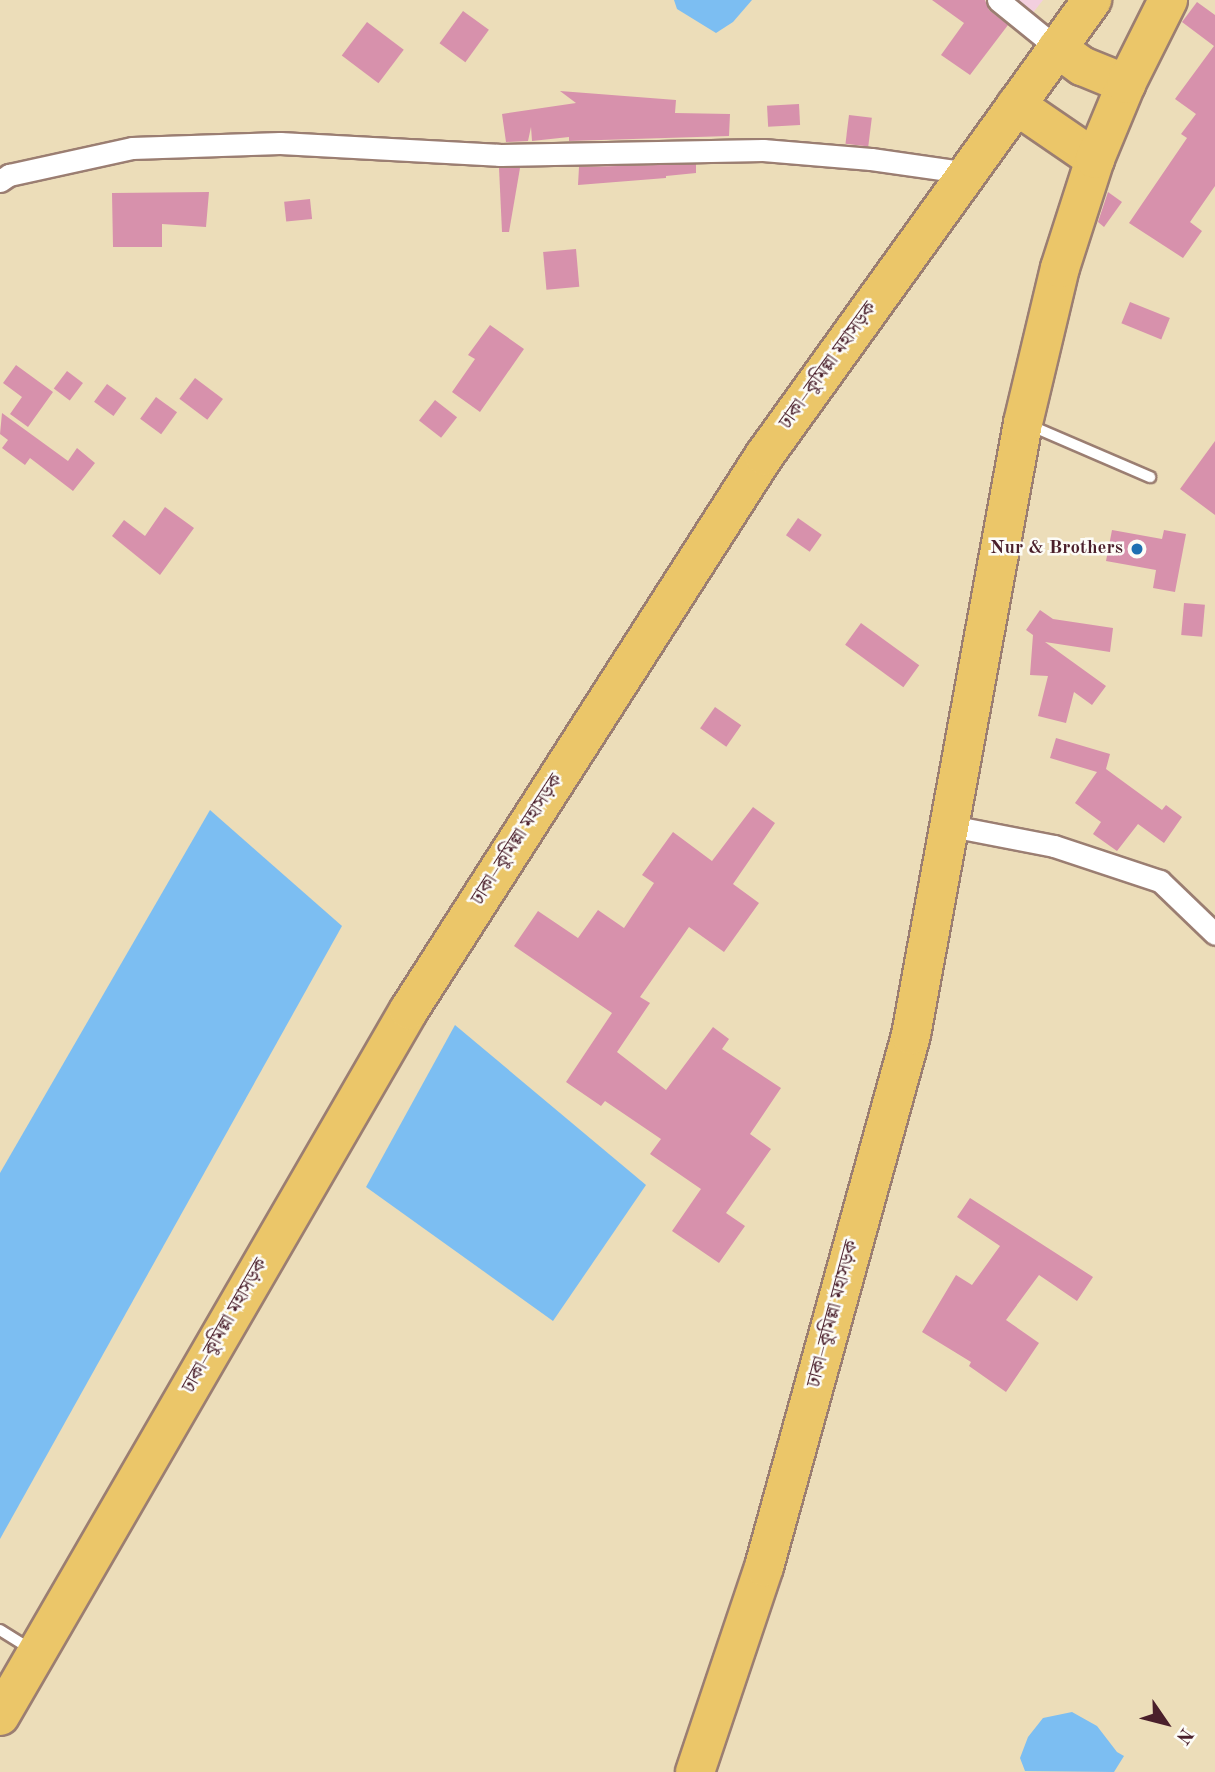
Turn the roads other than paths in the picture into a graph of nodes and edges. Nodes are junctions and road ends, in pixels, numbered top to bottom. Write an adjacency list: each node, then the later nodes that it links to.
1 (998, 0): 4 (street)
2 (1092, 0): 4 (highway, ঢাকা–কুমিল্লা মহাসড়ক)
3 (1168, 0): 5 (highway, ঢাকা–কুমিল্লা মহাসড়ক)
4 (1057, 48): 5 (highway); 6 (highway, ঢাকা–কুমিল্লা মহাসড়ক)
5 (1126, 83): 7 (highway, ঢাকা–কুমিল্লা মহাসড়ক)
6 (1016, 106): 7 (highway); 8 (highway, ঢাকা–কুমিল্লা মহাসড়ক)
7 (1095, 159): 10 (highway, ঢাকা–কুমিল্লা মহাসড়ক)
8 (968, 173): 9 (street); 15 (highway, ঢাকা–কুমিল্লা মহাসড়ক)
9 (0, 181)
10 (1023, 423): 11 (lane); 12 (highway, ঢাকা–কুমিল্লা মহাসড়ক)
11 (1150, 477)
12 (951, 826): 13 (street); 17 (highway, ঢাকা–কুমিল্লা মহাসড়ক)
13 (1215, 934)
14 (0, 1630): 15 (lane)
15 (36, 1653): 16 (highway, ঢাকা–কুমিল্লা মহাসড়ক)
16 (0, 1716)
17 (695, 1772)

